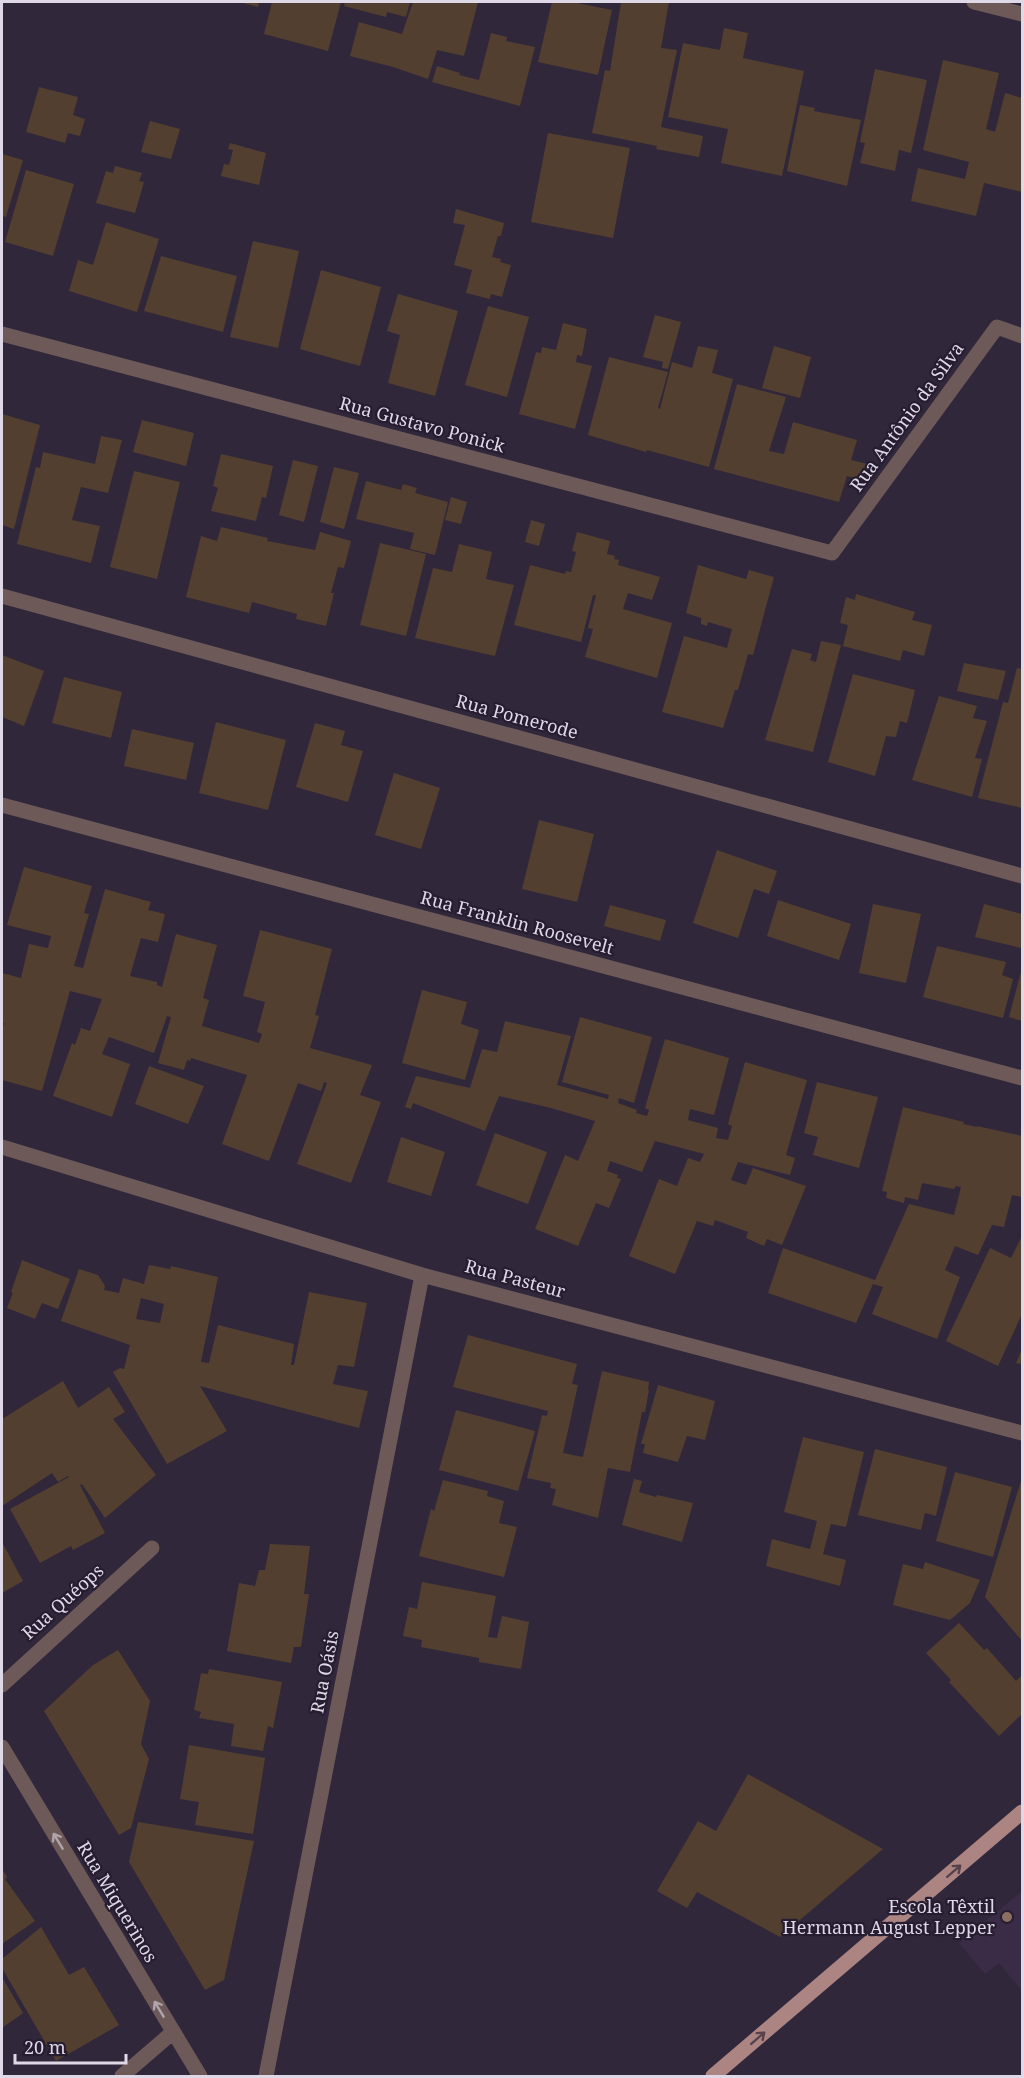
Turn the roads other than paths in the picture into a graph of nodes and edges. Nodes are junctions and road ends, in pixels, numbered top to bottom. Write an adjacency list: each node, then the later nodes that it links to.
1 (974, 2): 2 (street)
2 (1023, 14)
3 (2, 334): 5 (street, Rua Gustavo Ponick)
4 (1023, 336): 5 (street, Rua Antônio da Silva)
5 (832, 553)
6 (2, 596): 8 (street, Rua Pomerode)
7 (2, 806): 9 (street, Rua Franklin Roosevelt)
8 (1023, 876)
9 (1023, 1078)
10 (2, 1147): 11 (street, Rua Pasteur)
11 (422, 1275): 12 (street, Rua Pasteur); 20 (street, Rua Oásis)
12 (1023, 1433)
13 (152, 1548): 14 (street, Rua Quéops)
14 (2, 1685)
15 (2, 1747): 17 (street, Rua Miquerinos, one-way to 15)
16 (1023, 1812): 21 (main road, one-way to 16)
17 (173, 2032): 18 (street); 19 (street, Rua Miquerinos)
18 (122, 2076)
19 (200, 2076)
20 (266, 2076)
21 (713, 2076)

